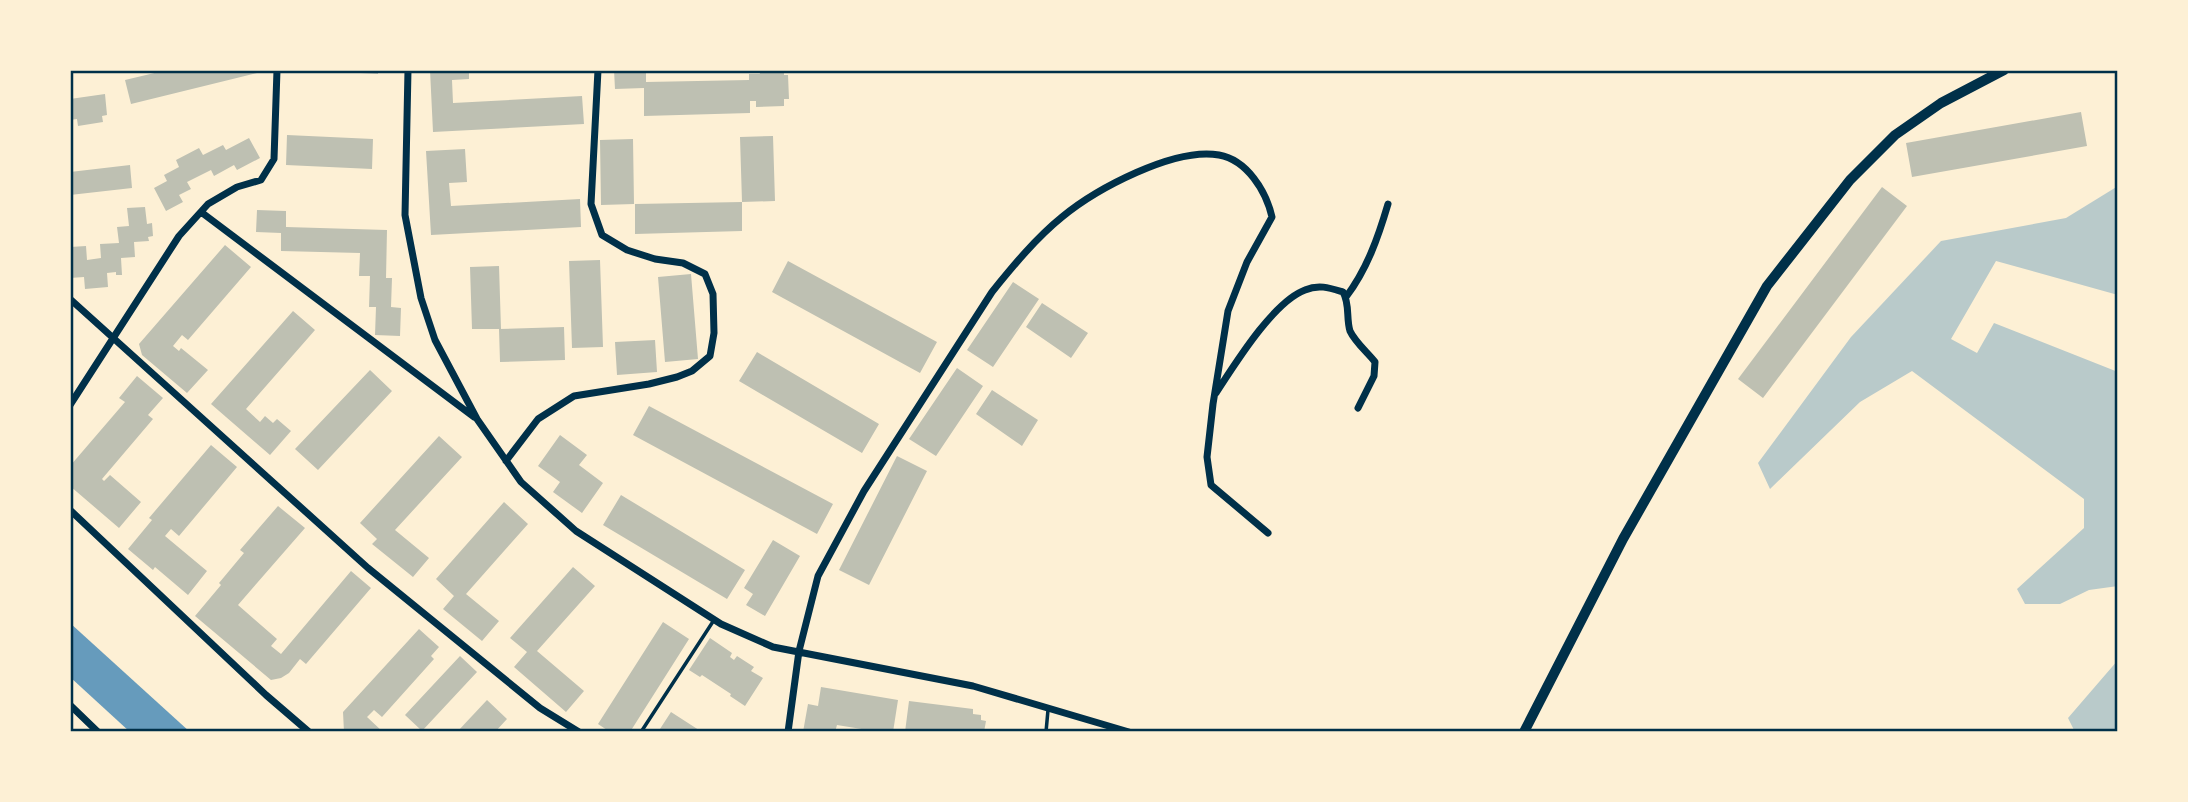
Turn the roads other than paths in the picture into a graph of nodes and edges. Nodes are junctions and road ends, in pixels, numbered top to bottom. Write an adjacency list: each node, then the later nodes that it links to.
1 (277, 70): 6 (street)
2 (408, 70): 13 (street)
3 (598, 70): 14 (street)
4 (2004, 70): 28 (street)
5 (1388, 204): 7 (street)
6 (201, 212): 9 (street); 13 (street)
7 (1346, 297): 10 (street); 12 (street)
8 (70, 299): 9 (street)
9 (114, 337): 11 (street); 23 (street)
10 (1215, 395): 16 (street); 18 (street)
11 (70, 405)
12 (1358, 408)
13 (477, 419): 14 (street)
14 (506, 461): 17 (street)
15 (70, 510): 22 (street)
16 (1268, 533)
17 (714, 620): 18 (street); 24 (lane)
18 (799, 651): 20 (street); 25 (street)
19 (70, 705): 21 (street)
20 (1049, 708): 26 (lane); 27 (street)
21 (98, 732)
22 (309, 732)
23 (579, 732)
24 (641, 732)
25 (788, 732)
26 (1046, 732)
27 (1129, 732)
28 (1524, 732)

